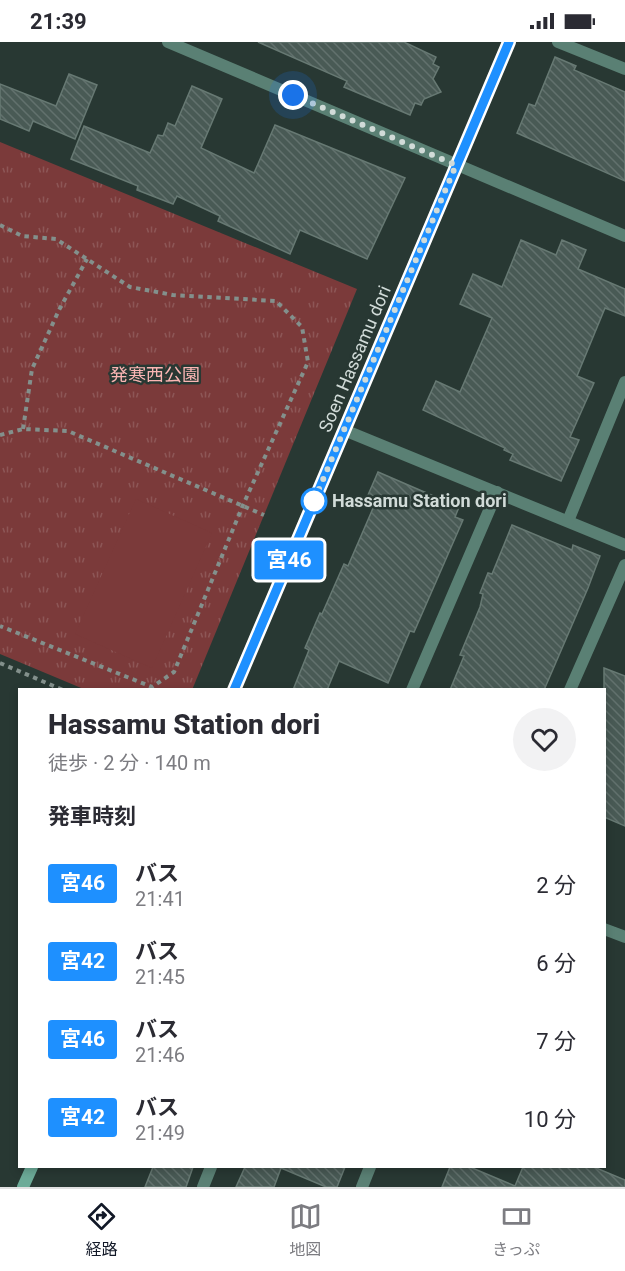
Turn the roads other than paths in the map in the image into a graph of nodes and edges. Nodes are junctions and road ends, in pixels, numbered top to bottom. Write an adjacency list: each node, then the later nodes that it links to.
1 (168, 42): 5 (street)
2 (508, 42): 5 (street, Soen Hassamu dori)
3 (558, 42): 4 (street)
4 (625, 69)
5 (456, 165): 6 (street); 8 (street, Soen Hassamu dori)
6 (625, 237)
7 (625, 382): 10 (street)
8 (344, 430): 9 (street); 13 (street, Soen Hassamu dori)
9 (497, 492): 10 (street); 14 (street)
10 (568, 521): 11 (street)
11 (625, 545)
12 (625, 565): 15 (street)
13 (235, 688)
14 (413, 688)
15 (571, 688)
16 (606, 930): 17 (street)
17 (625, 937)
18 (32, 1168): 21 (street)
19 (211, 1168): 22 (street)
20 (370, 1168): 23 (street)
21 (23, 1187)
22 (203, 1187)
23 (362, 1187)

